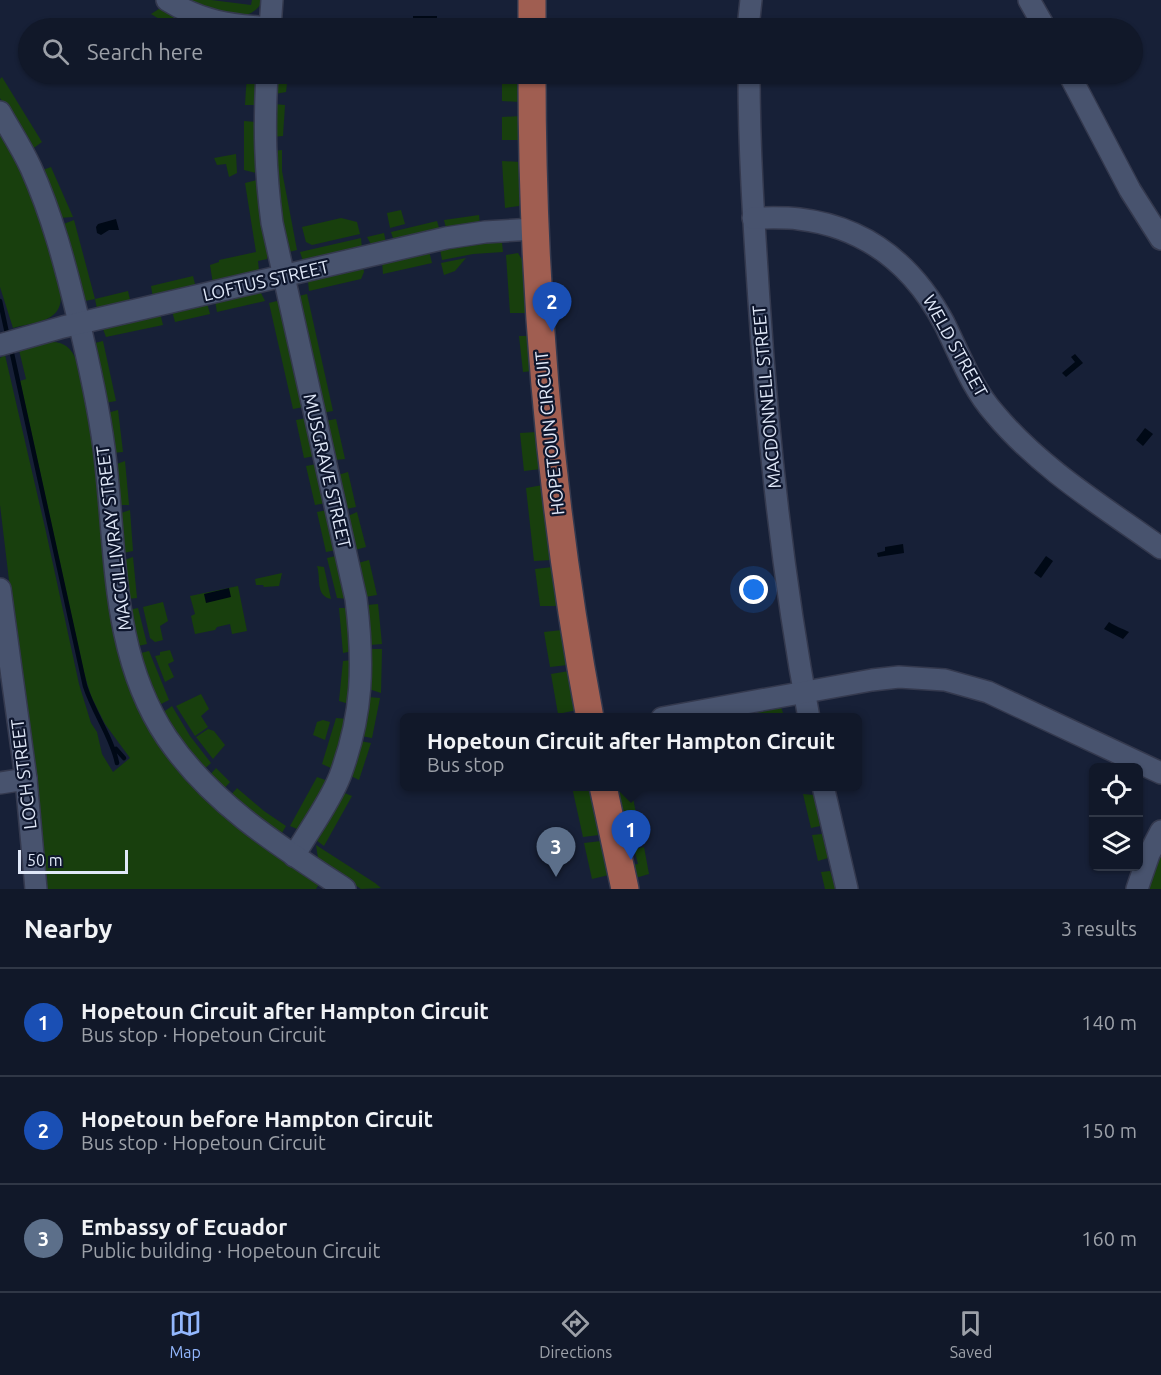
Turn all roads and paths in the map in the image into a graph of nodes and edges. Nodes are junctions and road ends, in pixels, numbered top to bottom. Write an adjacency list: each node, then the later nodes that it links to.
1 (167, 0): 6 (street)
2 (272, 0): 7 (street)
3 (532, 0): 8 (main road)
4 (751, 0): 9 (street)
5 (1036, 2): 10 (street)
6 (203, 18)
7 (271, 18)
8 (532, 18)
9 (749, 18)
10 (1042, 18)
11 (267, 84): 19 (street, MUSGRAVE STREET)
12 (532, 84): 17 (main road, HOPETOUN CIRCUIT)
13 (748, 84): 16 (street, MACDONNELL STREET)
14 (1074, 84): 18 (street)
15 (0, 112): 20 (street, MACGILLIVRAY STREET)
16 (753, 218): 22 (street, WELD STREET); 24 (street, MACDONNELL STREET)
17 (534, 229): 19 (street, LOFTUS STREET); 25 (main road, HOPETOUN CIRCUIT)
18 (1161, 239)
19 (283, 277): 20 (street, LOFTUS STREET); 34 (street, MUSGRAVE STREET)
20 (80, 324): 21 (street, LOFTUS STREET); 34 (street, MACGILLIVRAY STREET)
21 (6, 343)
22 (1161, 548)
23 (0, 589): 29 (street, LOCH STREET)
24 (804, 692): 26 (street); 27 (street, MACDONNELL STREET); 28 (street)
25 (589, 713)
26 (685, 713)
27 (808, 713)
28 (1161, 773)
29 (26, 779): 30 (street); 35 (street, LOCH STREET)
30 (0, 783)
31 (604, 791): 37 (main road)
32 (824, 791): 38 (street)
33 (1161, 831): 39 (street)
34 (294, 856): 36 (street, MACGILLIVRAY STREET)
35 (36, 889)
36 (345, 889)
37 (625, 889)
38 (847, 889)
39 (1137, 889)

